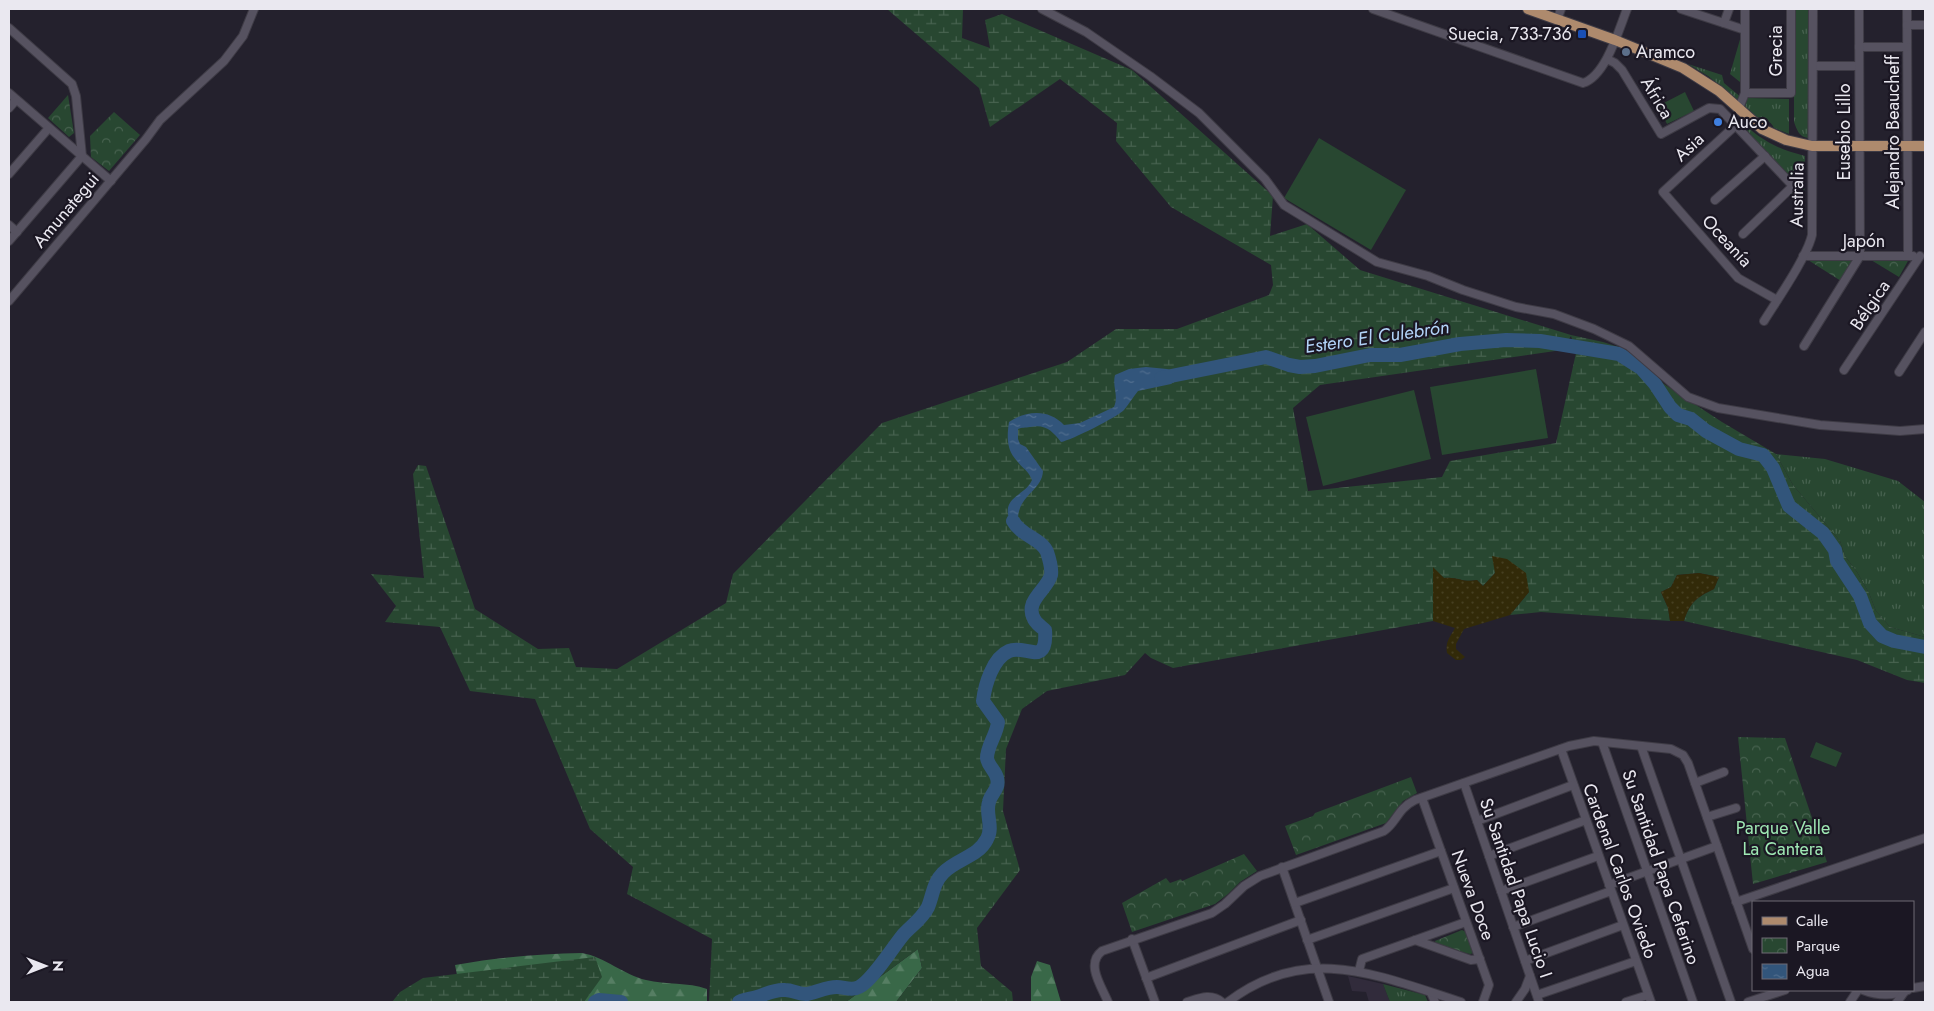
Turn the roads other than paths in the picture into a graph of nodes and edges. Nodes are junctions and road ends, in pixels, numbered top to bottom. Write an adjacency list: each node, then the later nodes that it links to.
1 (254, 9): 40 (street, Amunategui)
2 (1042, 9): 59 (street)
3 (1373, 9): 23 (street)
4 (1528, 9): 14 (main road)
5 (1561, 9): 14 (street)
6 (1627, 9): 20 (street)
7 (1682, 9): 15 (street)
8 (1729, 9): 15 (street)
9 (1745, 9): 19 (street)
10 (1791, 9): 27 (street, Grecia)
11 (1813, 9): 24 (street, Australia)
12 (1859, 9): 21 (street, Eusebio Lillo)
13 (1907, 9): 16 (street, Alejandro Beaucheff)
14 (1558, 20): 20 (main road)
15 (1724, 23): 19 (street)
16 (1907, 25): 17 (street); 22 (street, Alejandro Beaucheff)
17 (1925, 25)
18 (9, 28): 37 (street)
19 (1745, 30): 27 (street)
20 (1616, 40): 23 (street); 30 (main road)
21 (1859, 47): 22 (street); 25 (street, Eusebio Lillo)
22 (1907, 47): 35 (street, Alejandro Beaucheff)
23 (1608, 59): 31 (street, África)
24 (1813, 66): 25 (street); 33 (street, Australia)
25 (1859, 66): 34 (street, Eusebio Lillo)
26 (9, 93): 28 (street)
27 (1745, 93): 30 (street)
28 (16, 100): 29 (street); 32 (street)
29 (9, 108)
30 (1739, 108): 33 (main road)
31 (1736, 125): 38 (street); 41 (street, Asia)
32 (48, 128): 37 (street); 39 (street)
33 (1812, 146): 34 (main road); 47 (street, Australia)
34 (1859, 146): 35 (main road); 48 (street, Eusebio Lillo)
35 (1908, 146): 36 (main road); 49 (street, Alejandro Beaucheff)
36 (1925, 146)
37 (82, 156): 40 (street); 44 (street)
38 (1765, 156): 42 (street); 45 (street)
39 (9, 174)
40 (111, 180): 51 (street, Amunategui)
41 (1663, 192): 52 (street, Oceanía)
42 (1715, 200)
43 (9, 225): 44 (street)
44 (17, 232): 46 (street)
45 (1744, 234)
46 (9, 242)
47 (1803, 256): 48 (street, Japón); 52 (street, Australia)
48 (1860, 256): 49 (street, Japón); 56 (street)
49 (1908, 256): 50 (street, Japón)
50 (1923, 256): 57 (street, Bélgica)
51 (12, 291): 53 (street, Amunategui)
52 (1777, 300): 54 (street, Australia)
53 (9, 301)
54 (1764, 320)
55 (1925, 332): 58 (street)
56 (1804, 346)
57 (1844, 370)
58 (1899, 372)
59 (1925, 429)
60 (1602, 742): 61 (street); 62 (street); 79 (street, Su Santidad Papa Ceferino)
61 (1641, 746): 65 (street); 77 (street)
62 (1561, 749): 64 (street); 66 (street, Cardenal Carlos Oviedo)
63 (1724, 772): 65 (street)
64 (1464, 783): 67 (street); 71 (street, Su Santidad Papa Lucio I)
65 (1695, 783): 69 (street)
66 (1573, 786): 70 (street, Cardenal Carlos Oviedo); 71 (street)
67 (1422, 798): 74 (street, Nueva Doce); 78 (street)
68 (1736, 808): 69 (street)
69 (1707, 817): 73 (street)
70 (1586, 820): 75 (street); 76 (street, Cardenal Carlos Oviedo)
71 (1477, 821): 75 (street, Su Santidad Papa Lucio I)
72 (1925, 838): 83 (street)
73 (1717, 846): 77 (street); 83 (street)
74 (1441, 851): 80 (street, Nueva Doce); 84 (street)
75 (1489, 856): 82 (street, Su Santidad Papa Lucio I)
76 (1598, 856): 81 (street, Cardenal Carlos Oviedo); 82 (street)
77 (1681, 859): 79 (street); 121 (street)
78 (1282, 867): 84 (street); 89 (street)
79 (1647, 871): 81 (street); 120 (street, Su Santidad Papa Ceferino)
80 (1454, 888): 86 (street, Nueva Doce); 90 (street)
81 (1610, 888): 87 (street, Cardenal Carlos Oviedo); 88 (street)
82 (1501, 891): 88 (street, Su Santidad Papa Lucio I)
83 (1736, 902): 92 (street)
84 (1294, 903): 85 (street)
85 (1301, 920): 90 (street); 99 (street)
86 (1466, 922): 91 (street); 93 (street, Nueva Doce)
87 (1623, 925): 94 (street); 95 (street, Cardenal Carlos Oviedo)
88 (1513, 927): 94 (street, Su Santidad Papa Lucio I)
89 (1132, 939): 99 (street); 109 (street)
90 (1307, 940): 96 (street)
91 (1415, 940): 93 (street); 97 (street)
92 (1752, 946)
93 (1480, 959): 117 (street, Nueva Doce)
94 (1525, 961): 98 (street, Su Santidad Papa Lucio I)
95 (1636, 961): 106 (street, Cardenal Carlos Oviedo); 107 (street)
96 (1317, 968): 97 (street); 113 (street); 114 (street)
97 (1359, 971): 104 (street)
98 (1530, 976): 107 (street, Su Santidad Papa Lucio I); 118 (street)
99 (1146, 978): 110 (street)
100 (1857, 991): 123 (street)
101 (1866, 991): 102 (street)
102 (1902, 991)
103 (1905, 991): 124 (street)
104 (1432, 992): 115 (street); 116 (street)
105 (1768, 992): 108 (street)
106 (1649, 998): 119 (street)
107 (1538, 999)
108 (1761, 1000): 122 (street)
109 (1108, 1002)
110 (1155, 1002)
111 (1187, 1002): 112 (street)
112 (1222, 1002)
113 (1228, 1002)
114 (1330, 1002)
115 (1435, 1002)
116 (1461, 1002)
117 (1483, 1002)
118 (1516, 1002)
119 (1626, 1002)
120 (1692, 1002)
121 (1732, 1002)
122 (1748, 1002)
123 (1850, 1002)
124 (1897, 1002)

